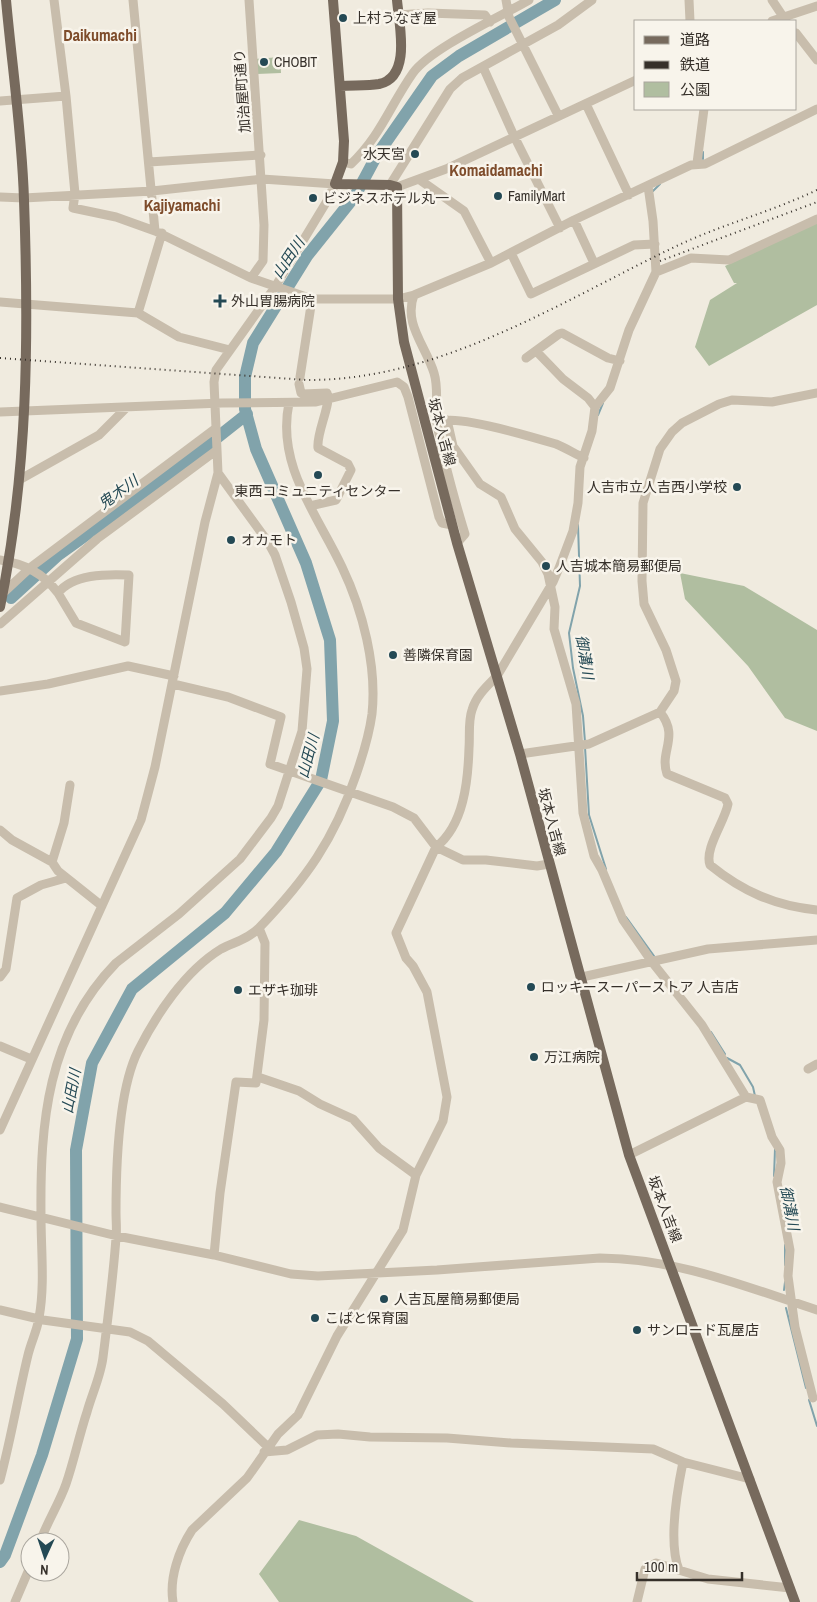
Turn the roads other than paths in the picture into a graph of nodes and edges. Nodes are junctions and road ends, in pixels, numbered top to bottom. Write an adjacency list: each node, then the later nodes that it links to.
1 (6, 0): 25 (main road)
2 (54, 0): 24 (street)
3 (133, 0): 33 (street)
4 (249, 0): 32 (street, 加治屋町通り)
5 (334, 0): 23 (main road)
6 (397, 0): 13 (main road)
7 (506, 0): 14 (street)
8 (529, 0): 14 (street)
9 (592, 0): 19 (street)
10 (689, 0): 16 (street)
11 (772, 0): 15 (street)
12 (817, 6): 15 (street)
13 (398, 15): 17 (street); 23 (main road)
14 (509, 15): 17 (street); 19 (street)
15 (784, 19)
16 (690, 20)
17 (490, 22): 34 (street)
18 (797, 34): 20 (street)
19 (523, 44): 21 (street); 30 (street)
20 (817, 60)
21 (483, 67): 31 (street); 39 (street)
22 (634, 81): 27 (street)
23 (340, 86): 34 (main road)
24 (66, 96): 25 (street); 42 (street)
25 (15, 100): 26 (street); 45 (main road)
26 (0, 101)
27 (586, 104): 30 (street); 43 (street)
28 (817, 109): 35 (street)
29 (704, 110): 35 (street)
30 (558, 115): 31 (street)
31 (514, 136): 37 (street); 48 (street)
32 (261, 155): 33 (street); 36 (street, 加治屋町通り)
33 (149, 162): 41 (street)
34 (342, 162): 38 (main road)
35 (697, 163): 40 (street)
36 (262, 179): 38 (street); 41 (street); 55 (street, 加治屋町通り)
37 (420, 180): 39 (street); 52 (street)
38 (339, 184): 39 (main road); 56 (street)
39 (393, 186): 59 (main road, 坂本人吉線)
40 (648, 186): 43 (street); 50 (street)
41 (152, 191): 42 (street); 49 (street)
42 (75, 194): 45 (street); 49 (street)
43 (629, 194): 46 (street)
44 (0, 197): 45 (street)
45 (24, 198): 61 (main road)
46 (574, 220): 48 (street); 53 (street)
47 (817, 220): 54 (street)
48 (560, 228): 51 (street)
49 (158, 232): 55 (street); 62 (street)
50 (655, 244): 53 (street); 54 (street)
51 (511, 253): 52 (street); 53 (street)
52 (492, 263): 57 (street)
53 (594, 263)
54 (656, 272): 66 (street)
55 (250, 278): 56 (street)
56 (275, 287): 58 (street); 63 (street)
57 (414, 295): 59 (street); 76 (street)
58 (312, 299): 59 (street); 68 (street)
59 (398, 299): 83 (main road, 坂本人吉線)
60 (0, 302): 61 (street)
61 (26, 303): 62 (street); 73 (main road)
62 (138, 313): 63 (street)
63 (230, 350): 69 (street)
64 (537, 352): 65 (street); 66 (street); 72 (street)
65 (526, 358)
66 (620, 361): 72 (street)
67 (817, 393): 96 (street)
68 (329, 400): 70 (street); 82 (street); 83 (street)
69 (218, 403): 70 (street); 71 (street); 77 (street)
70 (286, 403): 82 (street)
71 (127, 407): 73 (street); 81 (street)
72 (595, 407): 79 (street)
73 (26, 411): 74 (street); 81 (main road)
74 (0, 412)
75 (447, 420): 76 (street); 79 (street); 88 (street)
76 (437, 422): 84 (street)
77 (216, 428): 78 (street); 86 (street)
78 (217, 450): 80 (street); 87 (street)
79 (584, 458): 88 (street)
80 (218, 473): 94 (street); 99 (street)
81 (19, 480): 85 (main road)
82 (310, 506): 101 (street)
83 (452, 525): 84 (main road, 坂本人吉線)
84 (457, 543): 93 (main road, 坂本人吉線)
85 (4, 561): 86 (street); 90 (main road)
86 (30, 568): 87 (street); 90 (street)
87 (49, 580): 89 (street); 92 (street)
88 (550, 586): 93 (street); 97 (street)
89 (58, 594): 89 (street)
90 (1, 595): 91 (main road)
91 (0, 607)
92 (0, 624)
93 (497, 676): 98 (main road, 坂本人吉線); 103 (street)
94 (173, 680): 95 (street); 99 (street); 107 (street)
95 (0, 691)
96 (660, 712): 97 (street); 108 (street)
97 (578, 746): 98 (street); 111 (street)
98 (520, 754): 105 (main road, 坂本人吉線)
99 (291, 769): 101 (street); 124 (street)
100 (70, 785): 104 (street)
101 (350, 792): 103 (street); 109 (street)
102 (0, 830): 104 (street)
103 (436, 847): 105 (street); 122 (street)
104 (52, 862): 106 (street)
105 (549, 864): 113 (main road, 坂本人吉線)
106 (66, 878): 107 (street); 112 (street)
107 (102, 906): 115 (street)
108 (817, 910)
109 (259, 928): 118 (street); 125 (street)
110 (817, 940): 111 (street)
111 (652, 962): 113 (street); 119 (street)
112 (0, 976)
113 (582, 978): 121 (main road, 坂本人吉線)
114 (0, 1046): 115 (street)
115 (31, 1059): 120 (street)
116 (817, 1064): 117 (street)
117 (808, 1068)
118 (258, 1077): 122 (street); 126 (street)
119 (746, 1097): 121 (street); 129 (street)
120 (0, 1130)
121 (629, 1154): 127 (main road, 坂本人吉線)
122 (416, 1176): 128 (street)
123 (0, 1206): 124 (street)
124 (43, 1219): 125 (street); 132 (street)
125 (114, 1236): 126 (street); 133 (street)
126 (214, 1255): 128 (street)
127 (671, 1264): 128 (street); 129 (street); 137 (main road, 坂本人吉線)
128 (376, 1272): 135 (street)
129 (792, 1302): 131 (street); 134 (street)
130 (0, 1310): 132 (street)
131 (817, 1310)
132 (41, 1319): 133 (street); 138 (street)
133 (104, 1329): 135 (street); 139 (street)
134 (813, 1398)
135 (266, 1449): 136 (street); 143 (street)
136 (683, 1462): 137 (street); 140 (street)
137 (750, 1479): 142 (main road, 坂本人吉線)
138 (0, 1480)
139 (45, 1532)
140 (679, 1570): 142 (street); 145 (street)
141 (24, 1582): 144 (street)
142 (790, 1588): 146 (main road, 坂本人吉線)
143 (171, 1600)
144 (15, 1602)
145 (637, 1602)
146 (795, 1602)

